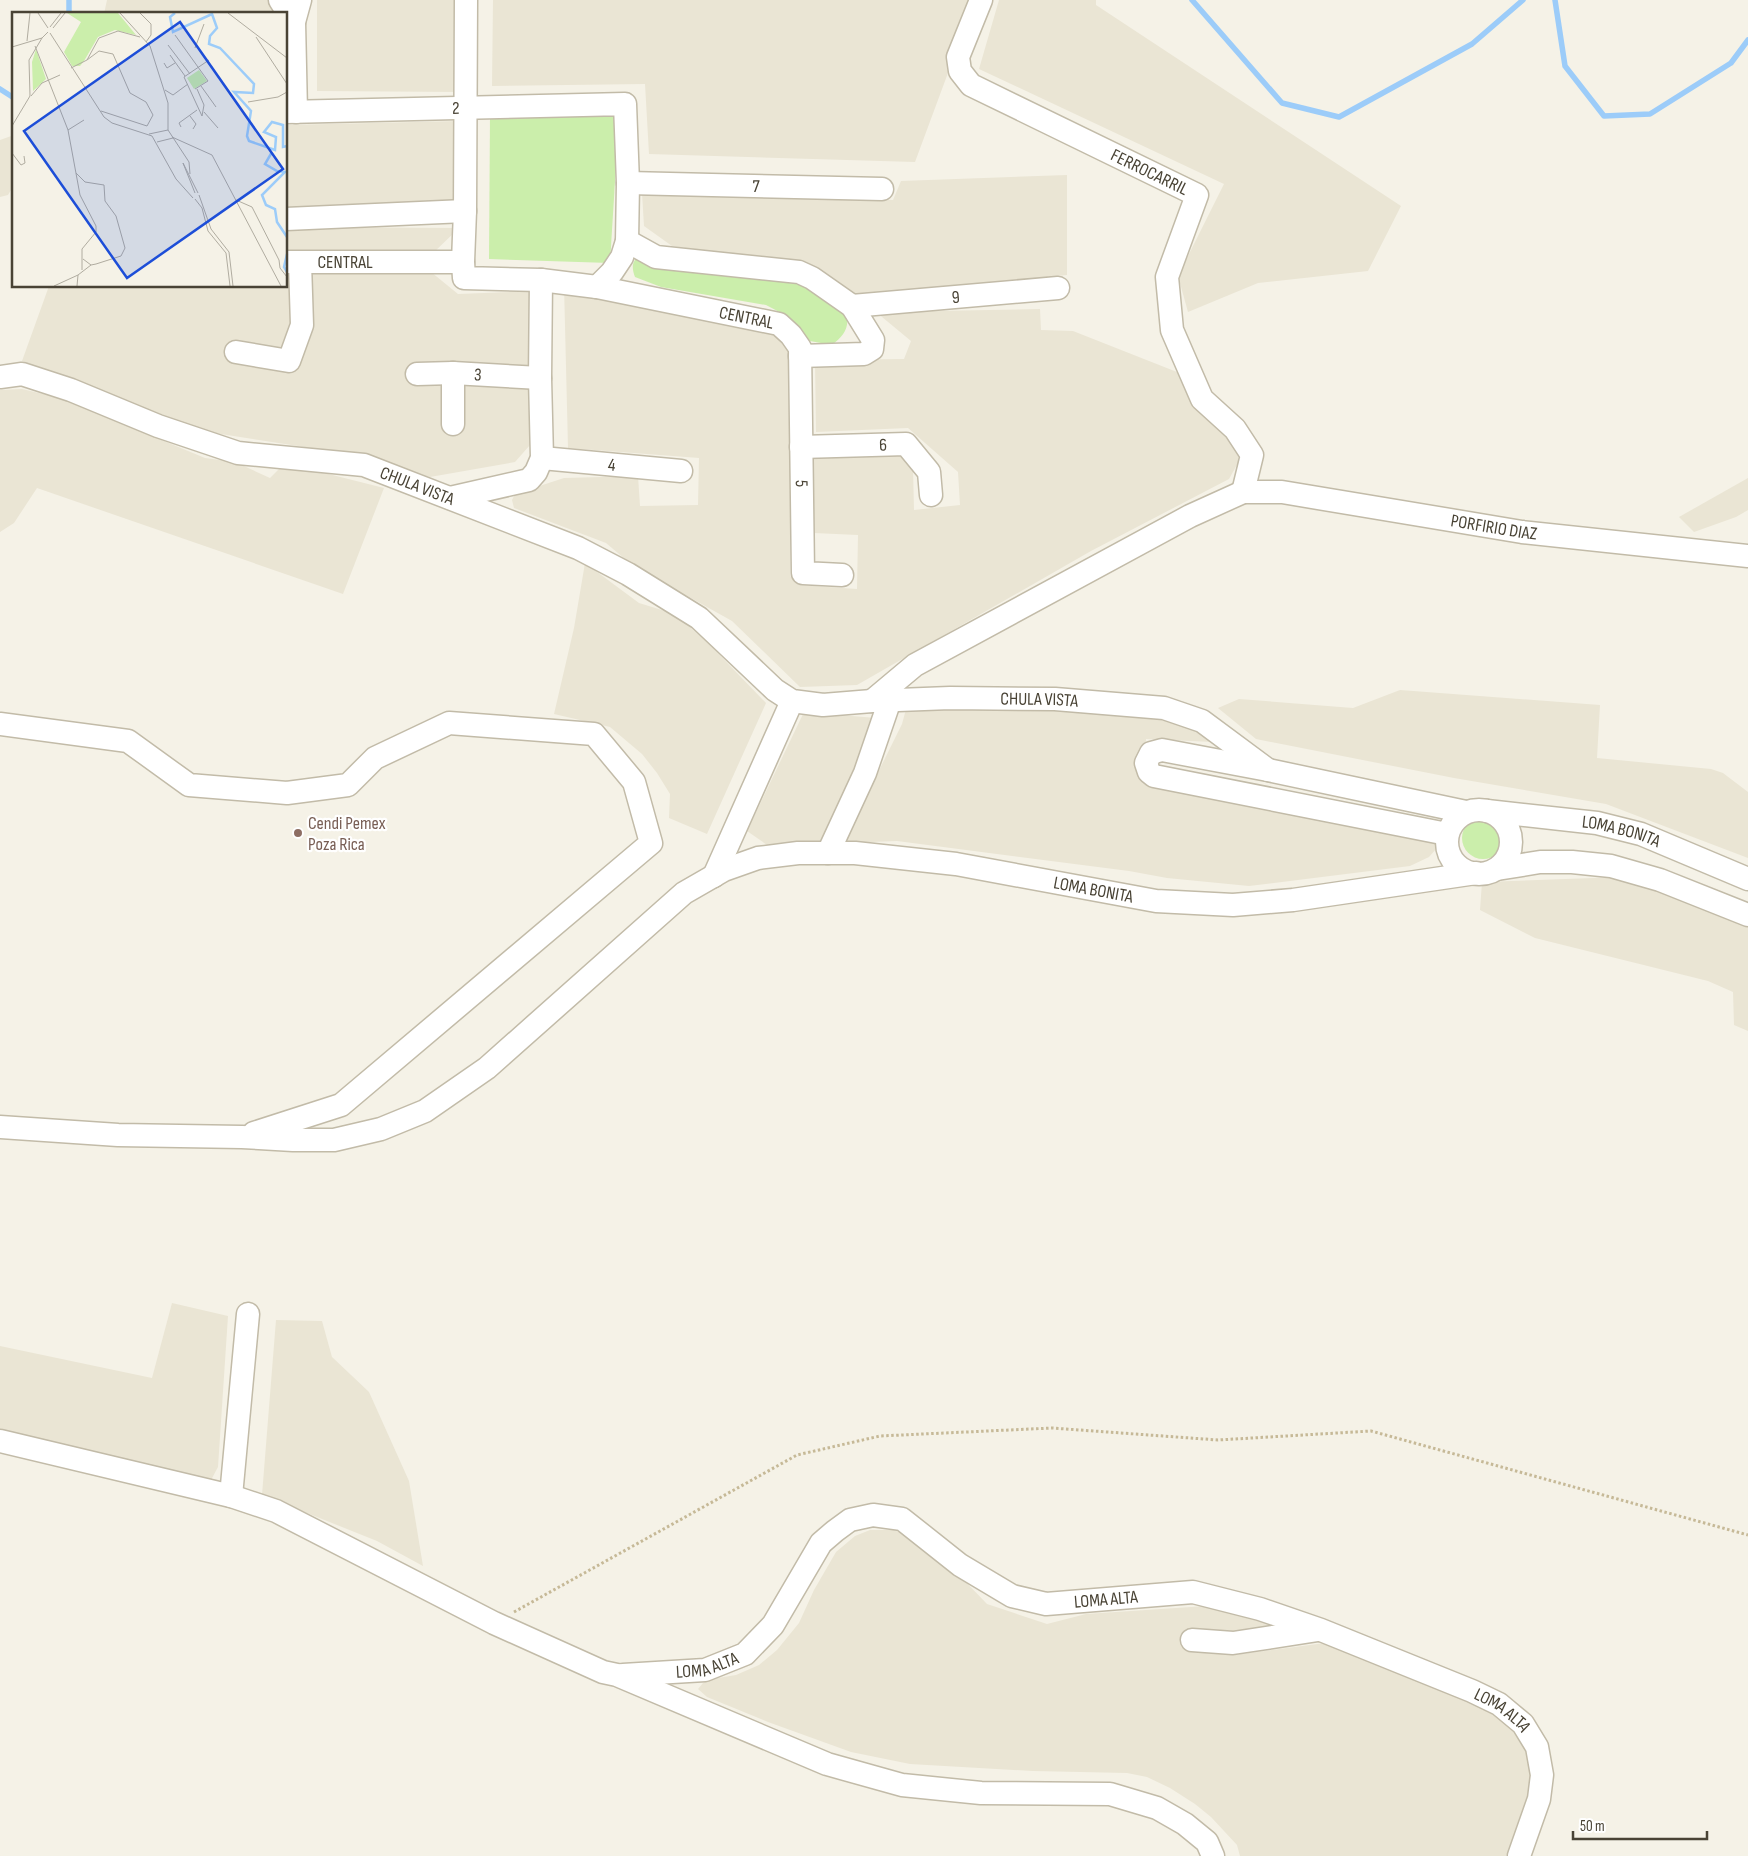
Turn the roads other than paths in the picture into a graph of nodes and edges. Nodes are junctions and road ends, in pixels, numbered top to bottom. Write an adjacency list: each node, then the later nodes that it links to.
1 (280, 0): 5 (street)
2 (300, 0): 7 (street)
3 (466, 0): 8 (street)
4 (981, 0): 31 (street, FERROCARRIL)
5 (288, 12)
6 (288, 13): 7 (street)
7 (294, 22): 9 (street)
8 (464, 108): 9 (street, 2); 10 (street, 2); 12 (street)
9 (291, 112)
10 (628, 183): 11 (street, 7); 14 (street)
11 (882, 188)
12 (465, 211): 13 (street); 16 (street)
13 (288, 219)
14 (627, 241): 18 (street); 20 (street)
15 (293, 262): 16 (street, CENTRAL); 21 (street)
16 (463, 270): 17 (street, CENTRAL)
17 (541, 280): 18 (street, CENTRAL); 26 (street)
18 (597, 287): 22 (street, CENTRAL)
19 (1058, 288): 20 (street, 9)
20 (852, 306): 22 (street)
21 (236, 352)
22 (800, 356): 28 (street, 5)
23 (453, 372): 24 (street, 3); 26 (street, 3); 27 (street)
24 (417, 374)
25 (0, 377): 33 (street, CHULA VISTA)
26 (540, 378): 29 (street)
27 (453, 424)
28 (802, 447): 32 (street, 6); 35 (street, 5)
29 (542, 458): 30 (street, 4); 33 (street)
30 (681, 471)
31 (1243, 492): 34 (street, PORFIRIO DIAZ); 36 (street)
32 (931, 495)
33 (450, 498): 37 (street, CHULA VISTA)
34 (1742, 552)
35 (842, 575)
36 (881, 700): 37 (street, CHULA VISTA); 39 (street, CHULA VISTA); 42 (street)
37 (792, 701): 44 (street)
38 (0, 724): 48 (street)
39 (1268, 770): 40 (street, LOMA BONITA); 41 (street, LOMA BONITA)
40 (1476, 811): 41 (street); 43 (street); 45 (street, LOMA BONITA)
41 (1447, 834): 43 (street)
42 (828, 853): 43 (street, LOMA BONITA); 44 (street, LOMA BONITA)
43 (1486, 871): 46 (street, LOMA BONITA)
44 (714, 876): 48 (street, LOMA BONITA)
45 (1748, 879)
46 (1748, 915)
47 (0, 1127): 48 (street, LOMA BONITA)
48 (242, 1137)
49 (248, 1314): 51 (street)
50 (0, 1440): 51 (street, LOMA ALTA)
51 (232, 1496): 54 (street, LOMA ALTA)
52 (1321, 1630): 53 (street); 54 (street, LOMA ALTA); 56 (street, LOMA ALTA)
53 (1192, 1640)
54 (617, 1675): 55 (street, LOMA ALTA)
55 (1213, 1856)
56 (1519, 1856)

